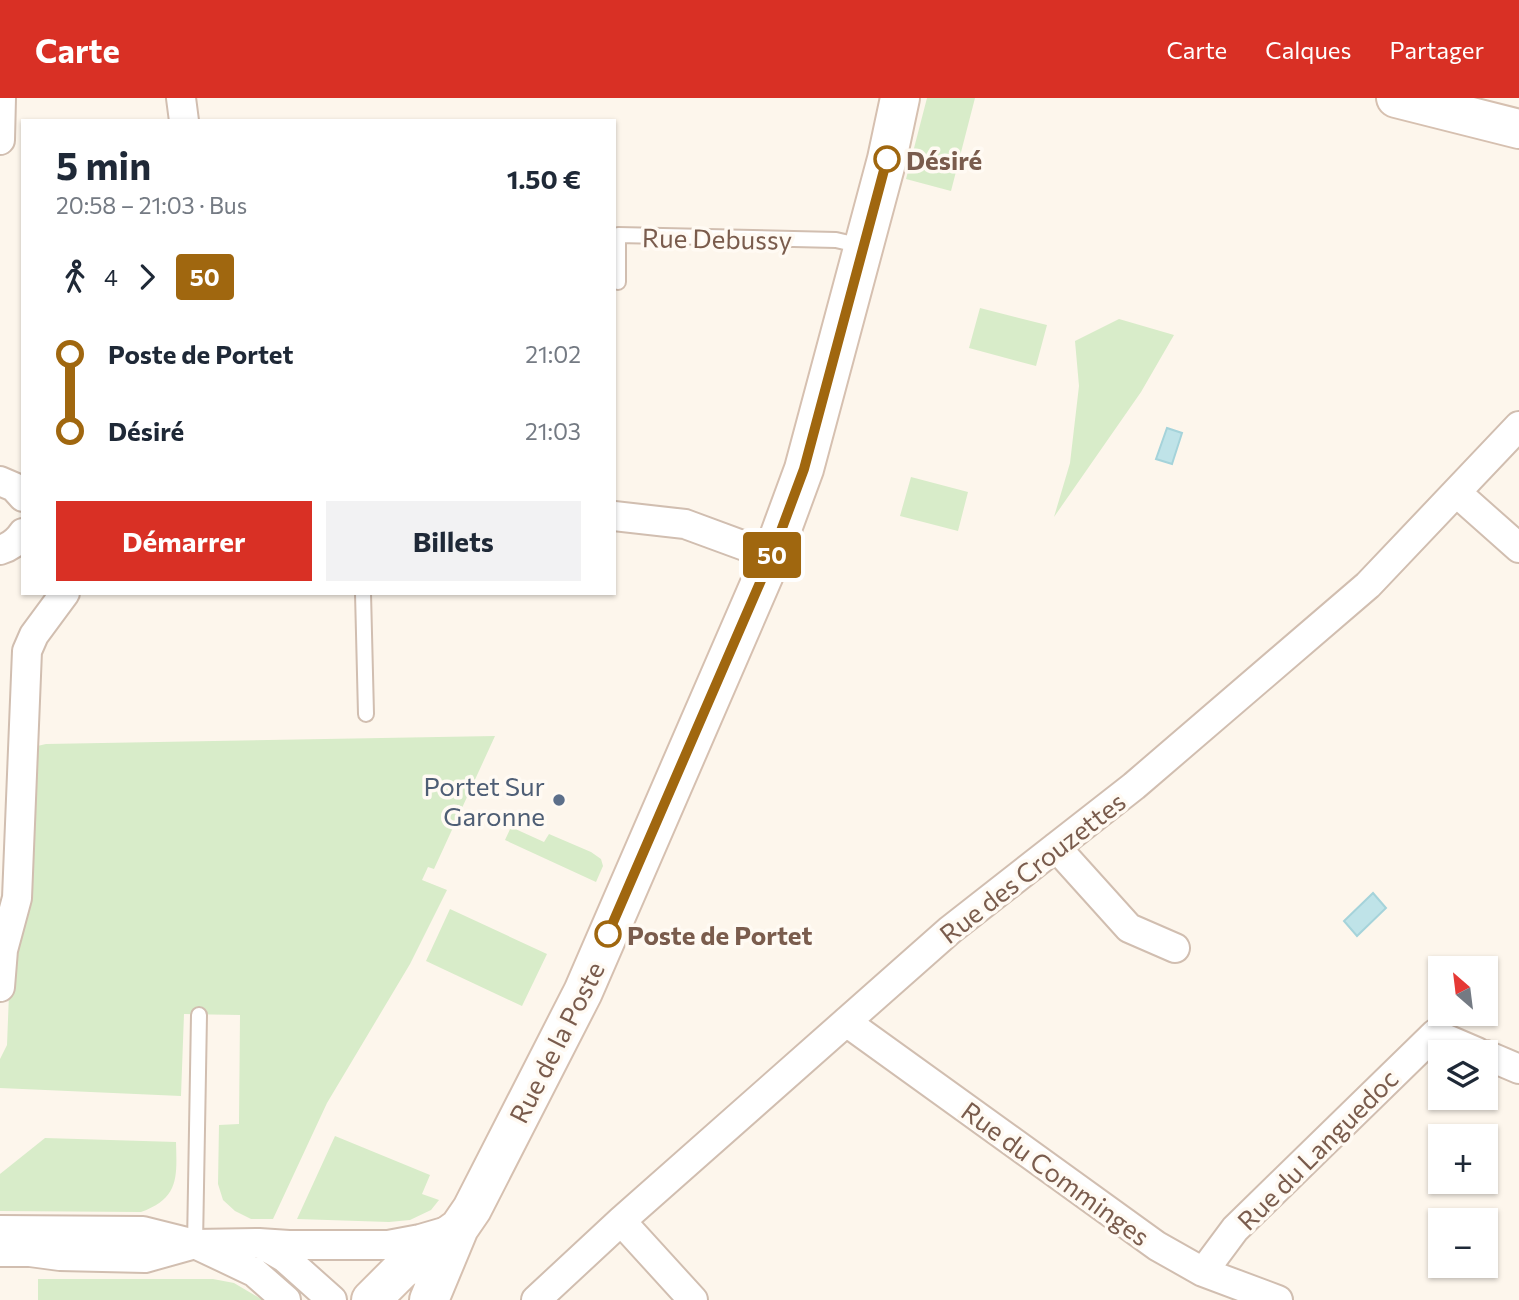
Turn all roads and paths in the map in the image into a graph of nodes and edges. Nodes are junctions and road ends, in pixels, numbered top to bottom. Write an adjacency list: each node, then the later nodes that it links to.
1 (1, 98): 7 (street)
2 (181, 98): 5 (street)
3 (900, 98): 8 (street, Rue de la Poste)
4 (1396, 98): 6 (street)
5 (184, 119)
6 (1519, 129)
7 (0, 140)
8 (863, 247): 9 (lane, Rue Debussy); 18 (street, Rue de la Poste)
9 (618, 282)
10 (1519, 426): 12 (street, Rue des Crouzettes)
11 (0, 481): 13 (street)
12 (1457, 493): 16 (street); 22 (street, Rue des Crouzettes)
13 (21, 495)
14 (616, 516): 18 (street)
15 (21, 536): 17 (street)
16 (1519, 548)
17 (0, 550)
18 (772, 555): 33 (street, Rue de la Poste)
19 (64, 595): 24 (street)
20 (363, 595): 21 (lane)
21 (366, 714)
22 (1056, 847): 23 (street); 26 (street, Rue des Crouzettes)
23 (1175, 948)
24 (0, 987)
25 (199, 1015): 36 (lane)
26 (847, 1021): 32 (street, Rue des Crouzettes); 38 (street, Rue du Comminges)
27 (1429, 1040): 28 (street, Rue du Languedoc)
28 (1449, 1040)
29 (1428, 1041): 38 (street, Rue du Languedoc)
30 (1498, 1060): 31 (street)
31 (1519, 1069)
32 (621, 1221): 44 (street, Rue des Crouzettes); 45 (street)
33 (459, 1228): 35 (street); 42 (street, Rue de la Poste); 43 (street, Rue de la Poste)
34 (0, 1230): 36 (street)
35 (259, 1243): 36 (street); 41 (street)
36 (195, 1244): 37 (street); 40 (street)
37 (0, 1252)
38 (1203, 1272): 39 (street, Rue du Comminges)
39 (1266, 1298)
40 (286, 1300)
41 (332, 1300)
42 (371, 1300)
43 (429, 1300)
44 (536, 1300)
45 (693, 1300)

